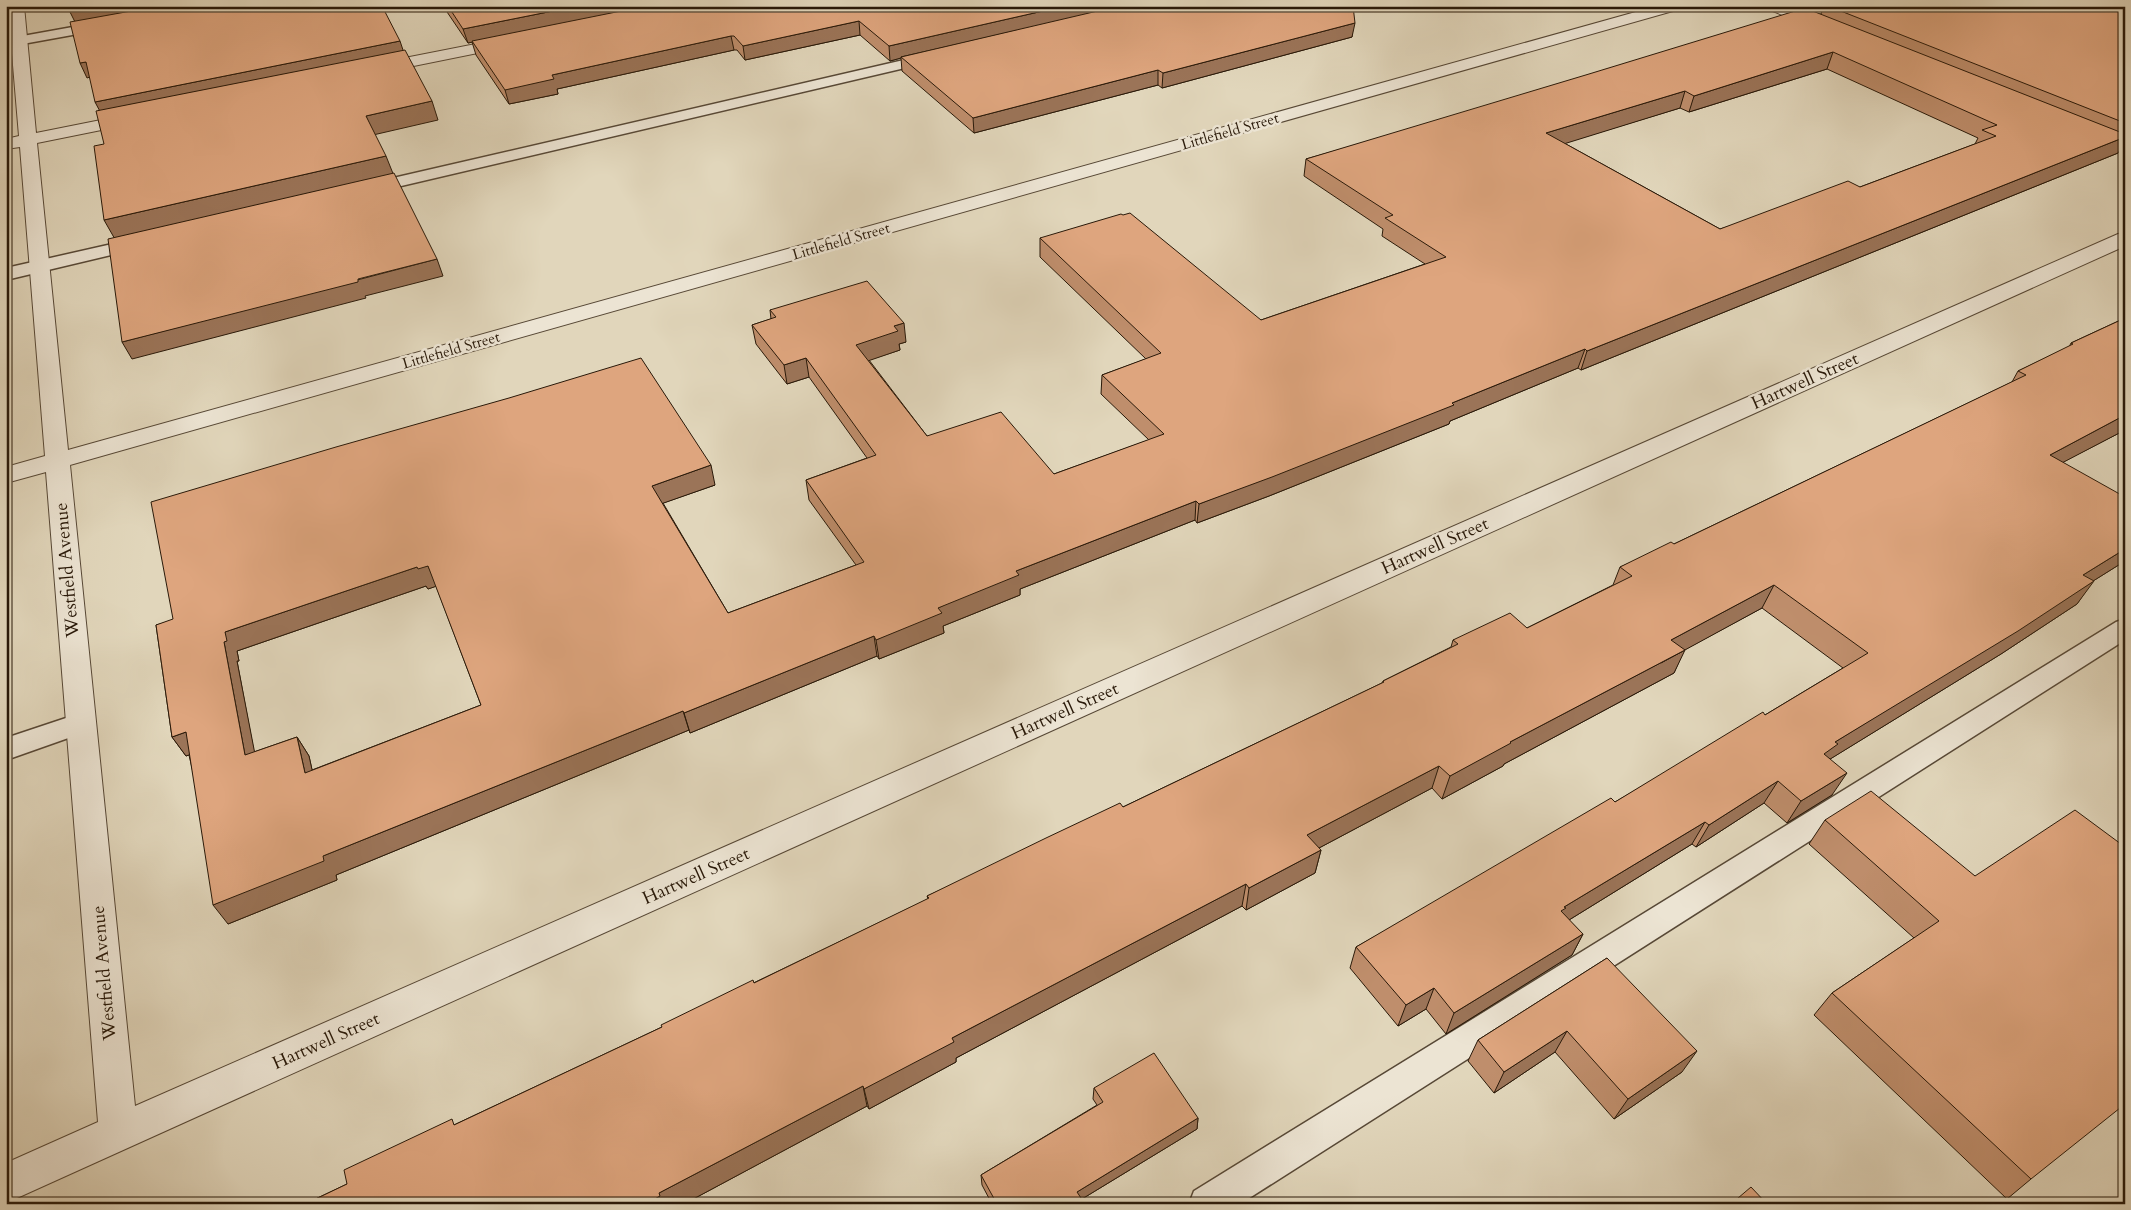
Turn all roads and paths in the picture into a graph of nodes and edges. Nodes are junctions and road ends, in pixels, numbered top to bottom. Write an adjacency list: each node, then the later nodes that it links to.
1 (16, 6): 7 (street, Westfield Avenue)
2 (1675, 6): 17 (street, Littlefield Street)
3 (1773, 6): 5 (street)
4 (124, 22): 7 (lane)
5 (1840, 34)
6 (528, 38): 9 (street)
7 (13, 42): 11 (street, Westfield Avenue)
8 (950, 54): 12 (lane)
9 (361, 72)
10 (156, 114): 11 (street)
11 (17, 142): 15 (street, Westfield Avenue)
12 (350, 193)
13 (156, 238): 15 (lane)
14 (2125, 238): 22 (street, Hartwell Street)
15 (40, 266): 16 (lane); 17 (street, Westfield Avenue)
16 (6, 274)
17 (57, 461): 18 (street, Littlefield Street); 20 (street, Westfield Avenue)
18 (6, 475)
19 (2125, 628): 24 (lane)
20 (81, 723): 21 (lane); 22 (street, Westfield Avenue)
21 (6, 749)
22 (118, 1133): 23 (street, Hartwell Street)
23 (6, 1183)
24 (1207, 1204)

